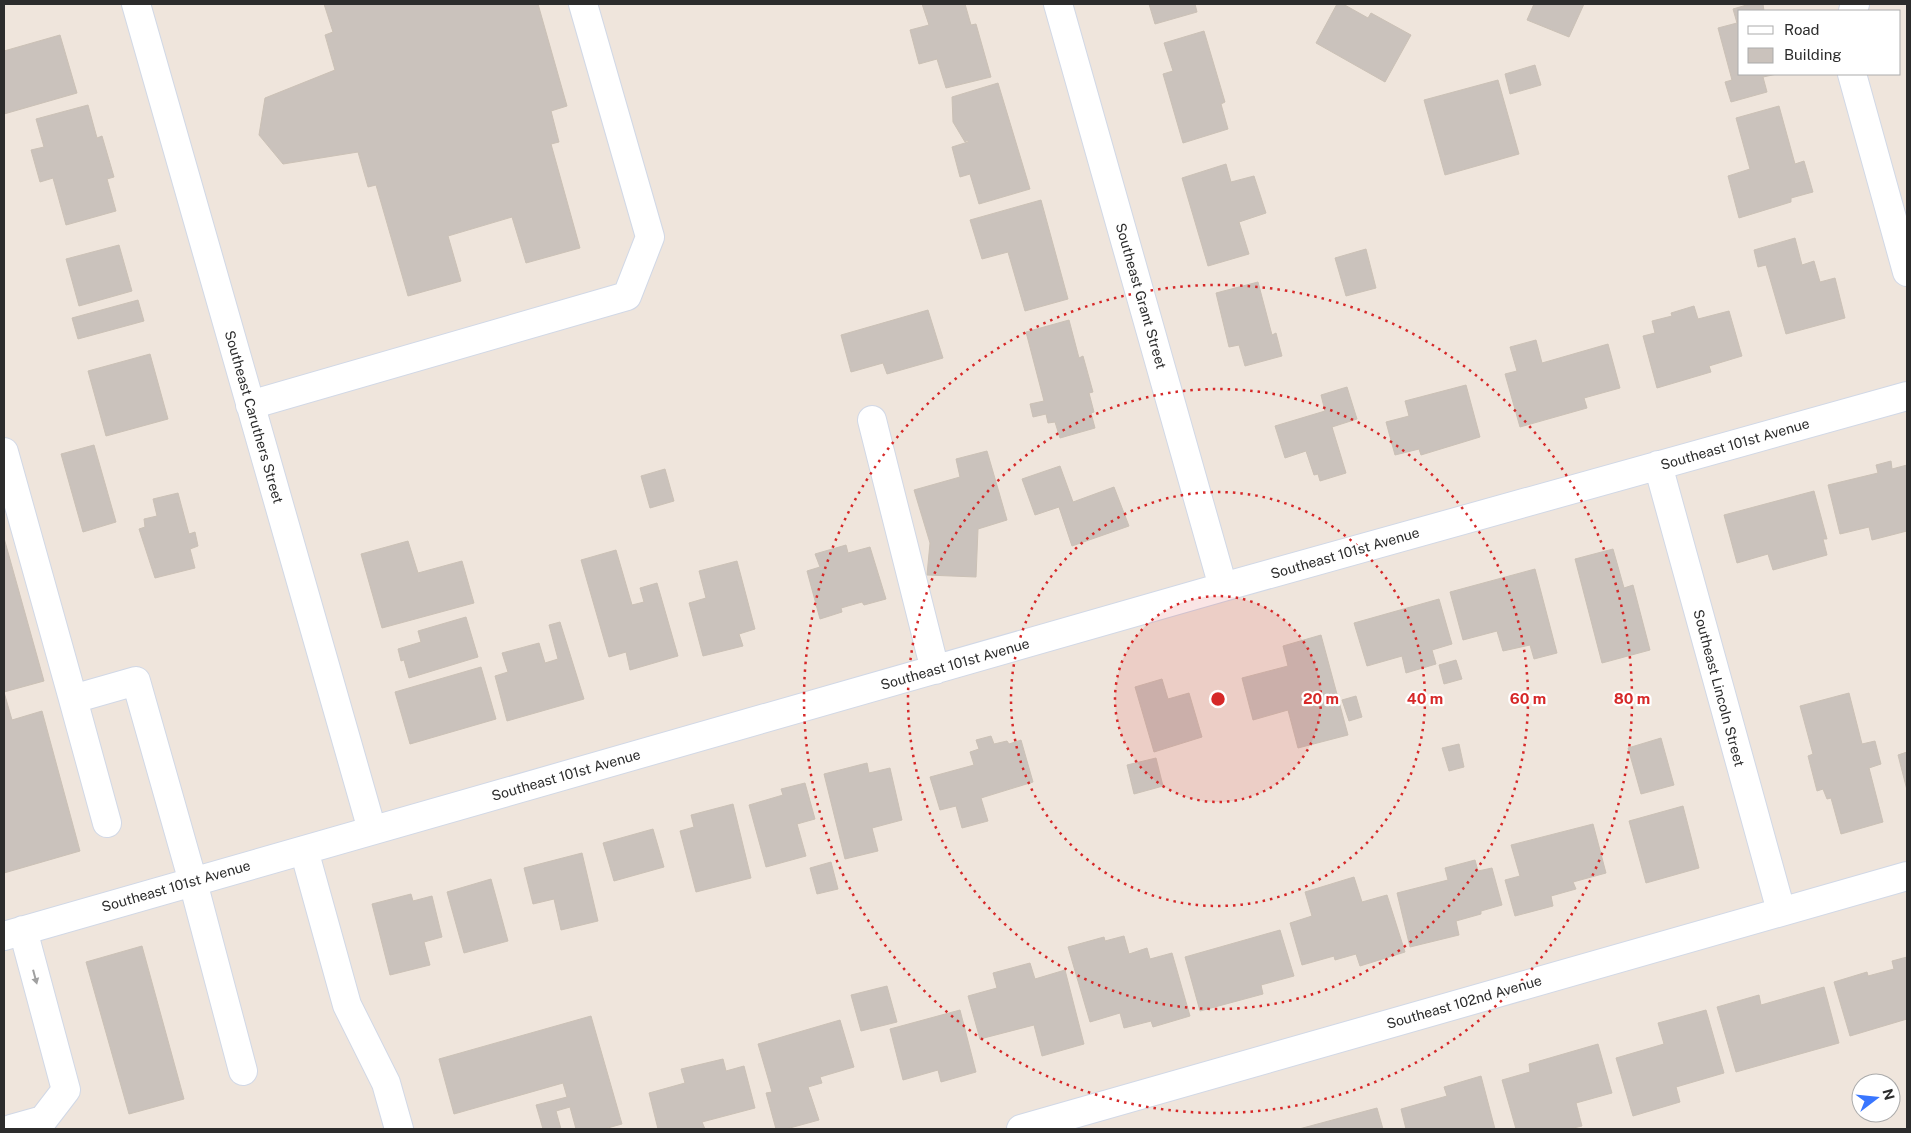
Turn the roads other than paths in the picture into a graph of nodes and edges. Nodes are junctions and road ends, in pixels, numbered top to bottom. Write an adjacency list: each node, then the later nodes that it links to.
1 (136, 4): 7 (street, Southeast Caruthers Street)
2 (582, 4): 7 (street)
3 (1058, 4): 11 (street, Southeast Grant Street)
4 (1852, 75): 5 (street)
5 (1907, 272)
6 (1907, 396): 10 (street, Southeast 101st Avenue)
7 (250, 405): 15 (street, Southeast Caruthers Street)
8 (872, 420): 12 (street)
9 (5, 463): 13 (street)
10 (1658, 465): 11 (street, Southeast 101st Avenue); 19 (street, Southeast Lincoln Street)
11 (1223, 588): 12 (street, Southeast 101st Avenue)
12 (935, 670): 15 (street, Southeast 101st Avenue)
13 (73, 699): 14 (street); 18 (street)
14 (107, 823)
15 (372, 830): 16 (street, Southeast 101st Avenue)
16 (304, 850): 18 (street, Southeast 101st Avenue); 23 (street)
17 (1907, 876): 19 (street, Southeast 102nd Avenue)
18 (193, 882): 20 (street, Southeast 101st Avenue); 21 (street)
19 (1781, 910): 24 (street, Southeast 102nd Avenue)
20 (13, 933): 22 (street, one-way to 22)
21 (243, 1071)
22 (11, 1129)
23 (398, 1129)
24 (1021, 1129)

